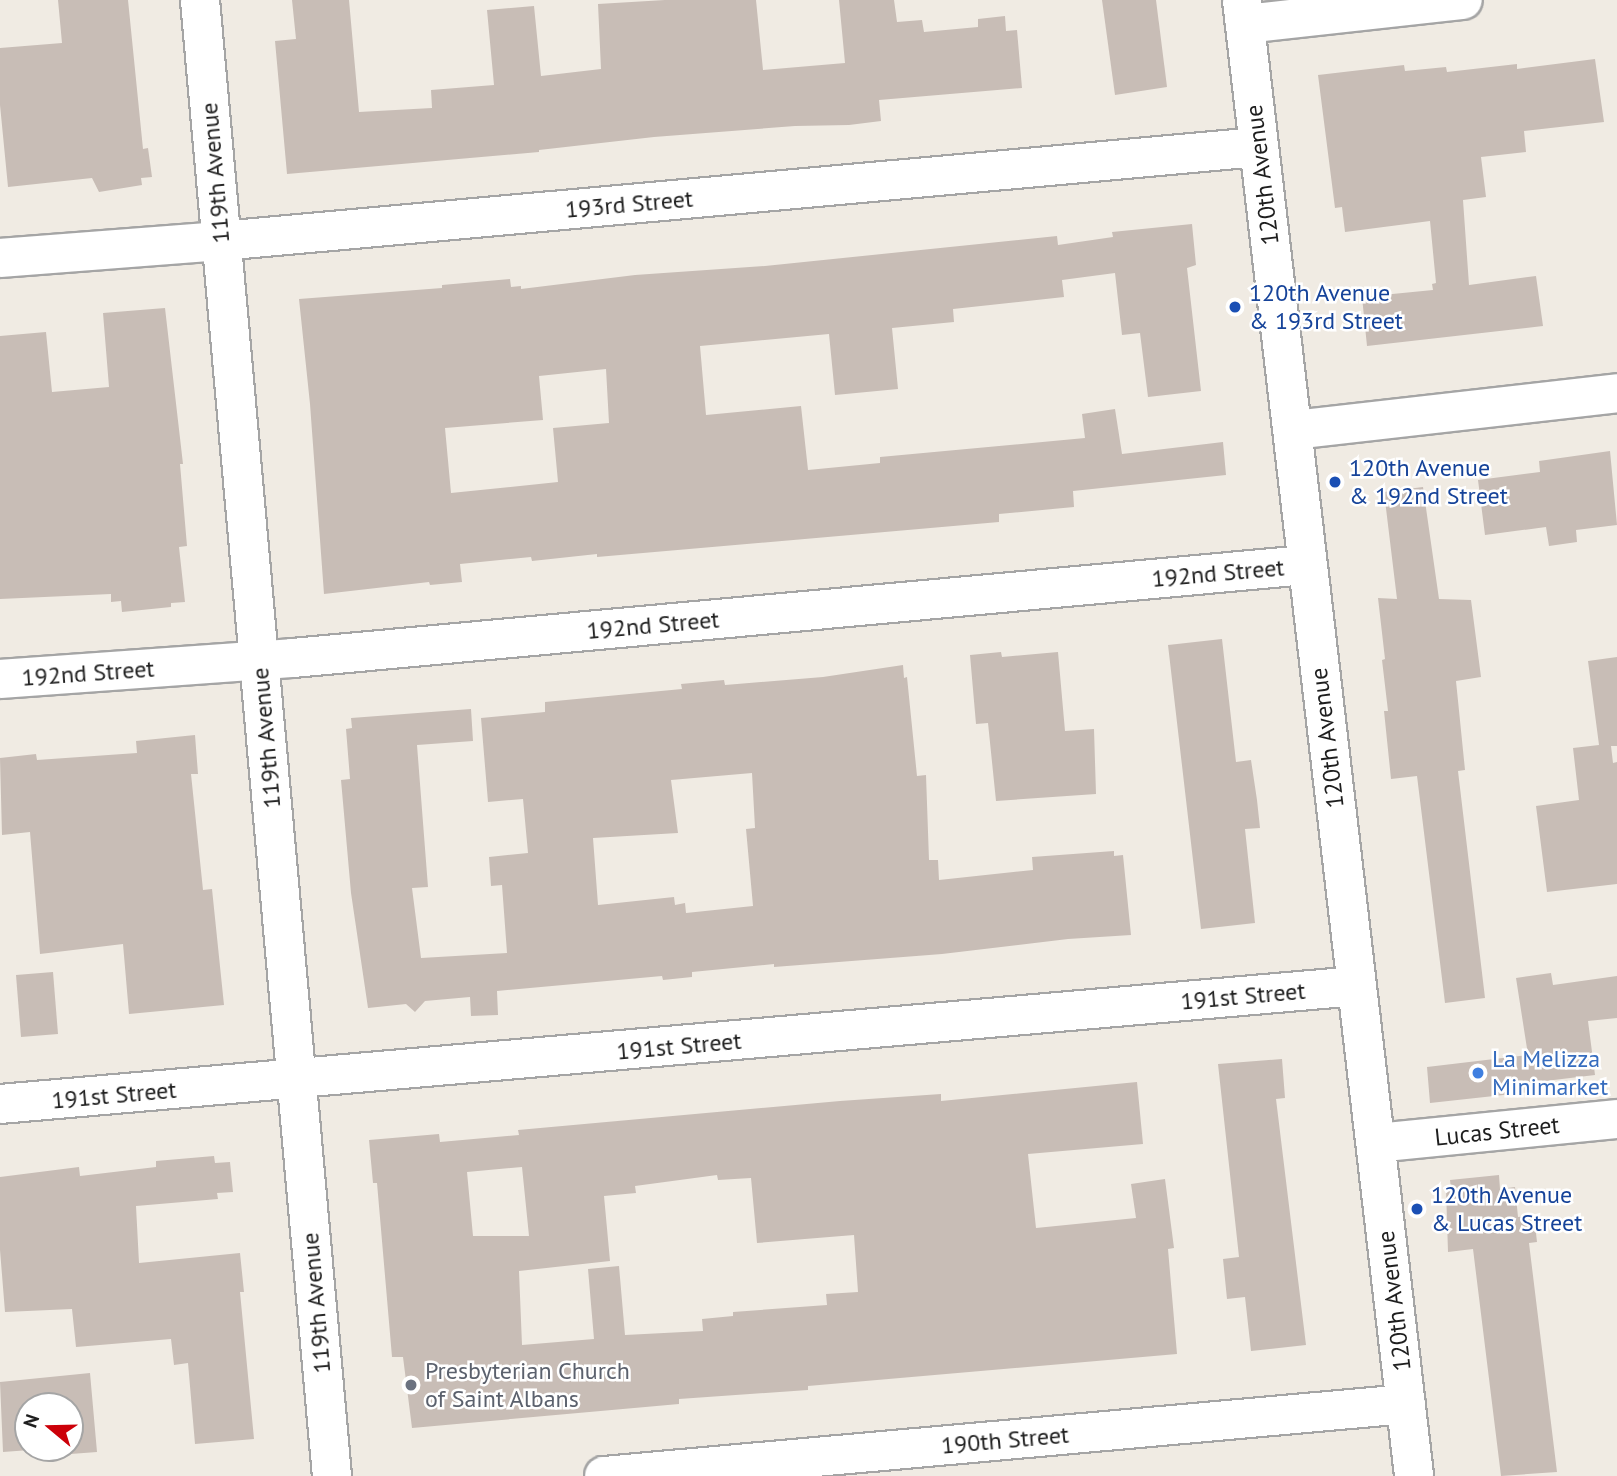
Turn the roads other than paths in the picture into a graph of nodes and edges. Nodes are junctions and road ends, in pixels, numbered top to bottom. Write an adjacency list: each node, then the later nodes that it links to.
1 (200, 0): 5 (street, 119th Avenue)
2 (1463, 0): 3 (street)
3 (1244, 12): 4 (street, 120th Avenue)
4 (1258, 147): 5 (street, 193rd Street); 8 (street, 120th Avenue)
5 (221, 241): 6 (street, 193rd Street); 10 (street, 119th Avenue)
6 (0, 258)
7 (1617, 393): 8 (street)
8 (1294, 430): 9 (street, 120th Avenue)
9 (1306, 565): 10 (street, 192nd Street); 12 (street, 120th Avenue)
10 (259, 661): 11 (street, 192nd Street); 13 (street, 119th Avenue)
11 (0, 679)
12 (1357, 986): 13 (street, 191st Street); 16 (street, 120th Avenue)
13 (296, 1080): 14 (street, 191st Street); 18 (street, 119th Avenue)
14 (0, 1104)
15 (1617, 1119): 16 (street, Lucas Street)
16 (1376, 1143): 17 (street, 120th Avenue)
17 (1406, 1404): 19 (street, 190th Street); 20 (street, 120th Avenue)
18 (332, 1476)
19 (604, 1476)
20 (1414, 1476)

